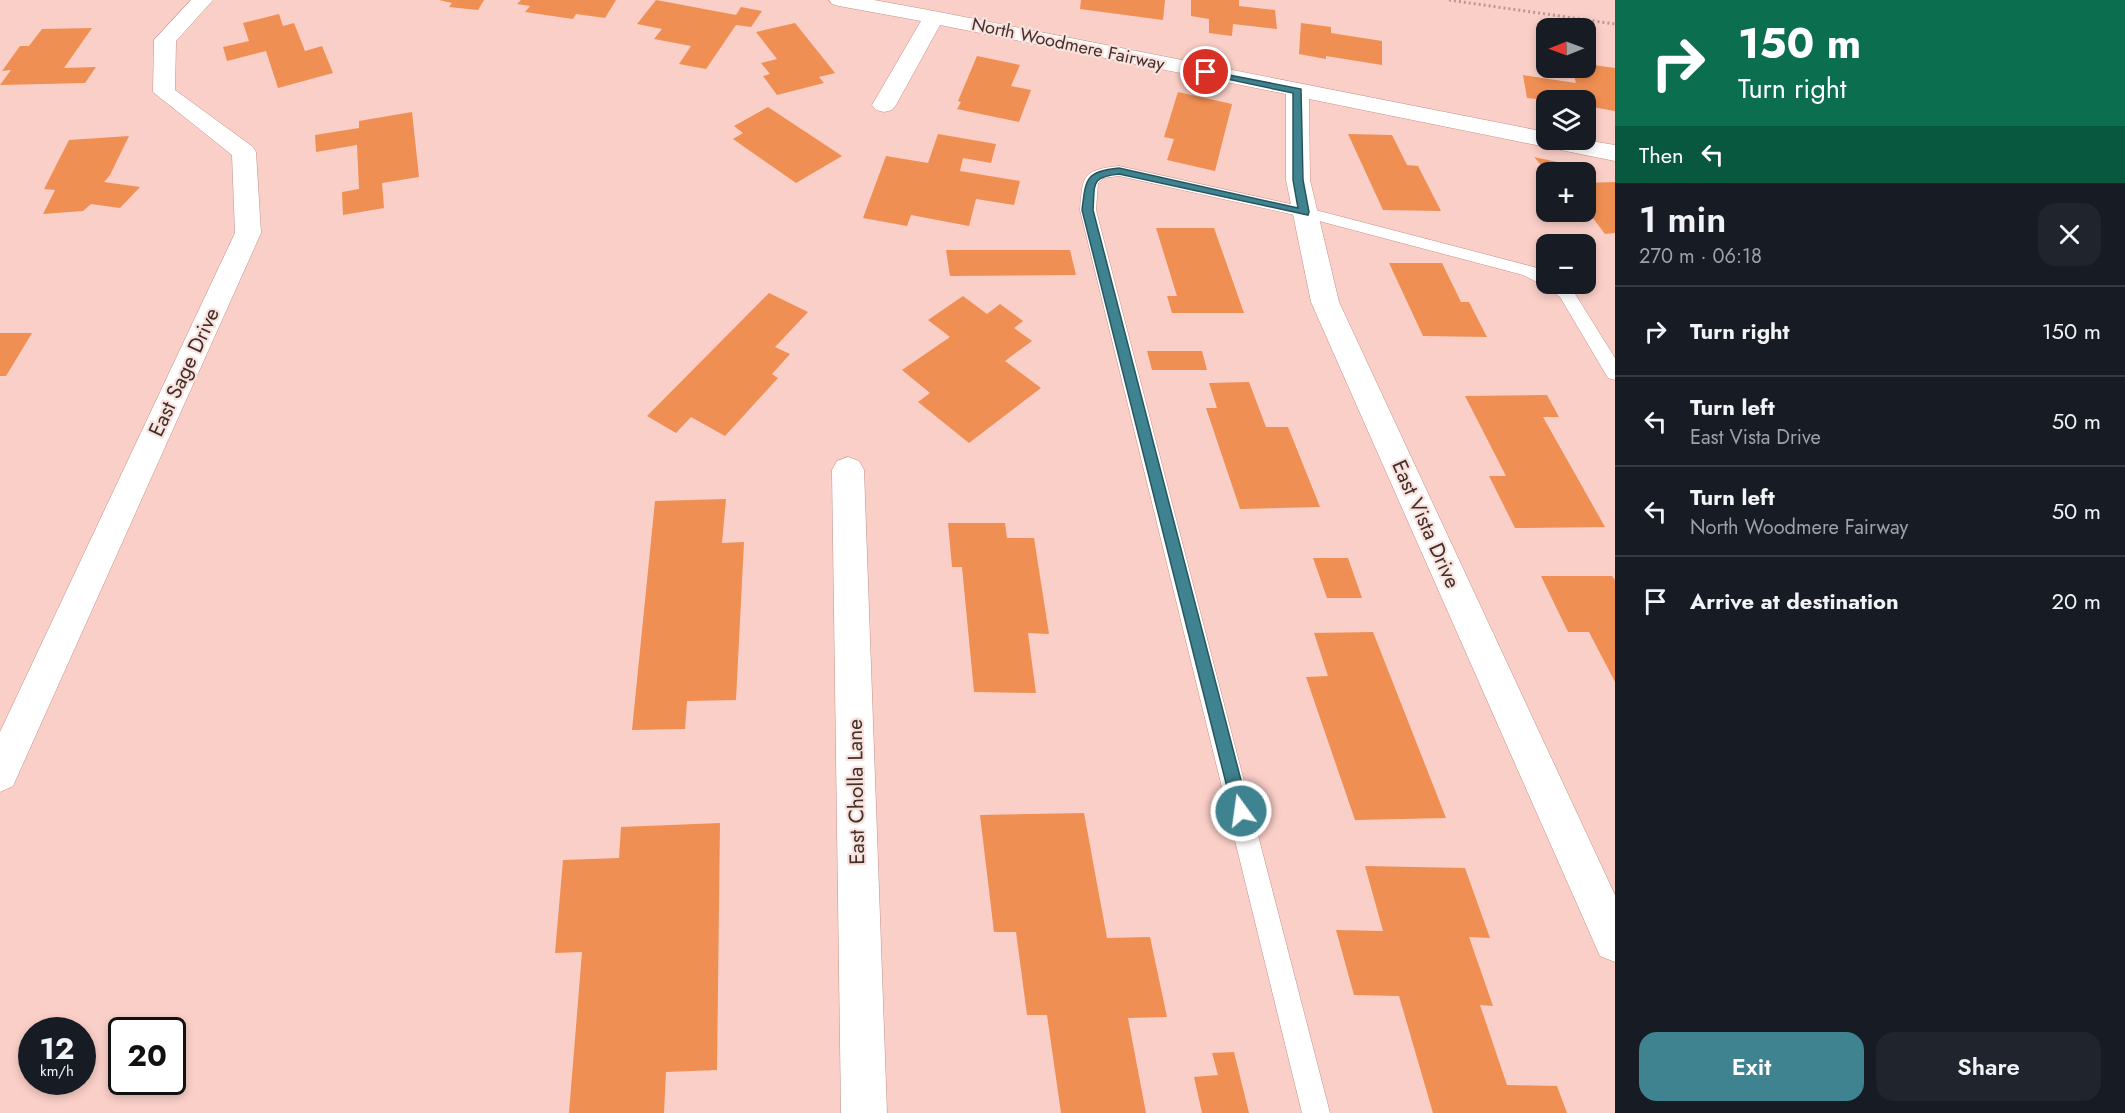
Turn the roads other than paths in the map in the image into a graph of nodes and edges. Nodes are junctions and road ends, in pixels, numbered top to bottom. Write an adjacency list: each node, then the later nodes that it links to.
1 (203, 0): 12 (street, East Sage Drive)
2 (839, 0): 3 (street, North Woodmere Fairway)
3 (934, 17): 4 (street, North Woodmere Fairway); 5 (street)
4 (1297, 91): 6 (street, North Woodmere Fairway); 7 (street, East Vista Drive)
5 (884, 105)
6 (1615, 153)
7 (1304, 212): 8 (lane); 13 (street, East Vista Drive); 15 (lane)
8 (1536, 274)
9 (1567, 294): 10 (lane)
10 (1615, 373)
11 (848, 470): 14 (street, East Cholla Lane)
12 (0, 773)
13 (1615, 941)
14 (864, 1113)
15 (1316, 1113)

